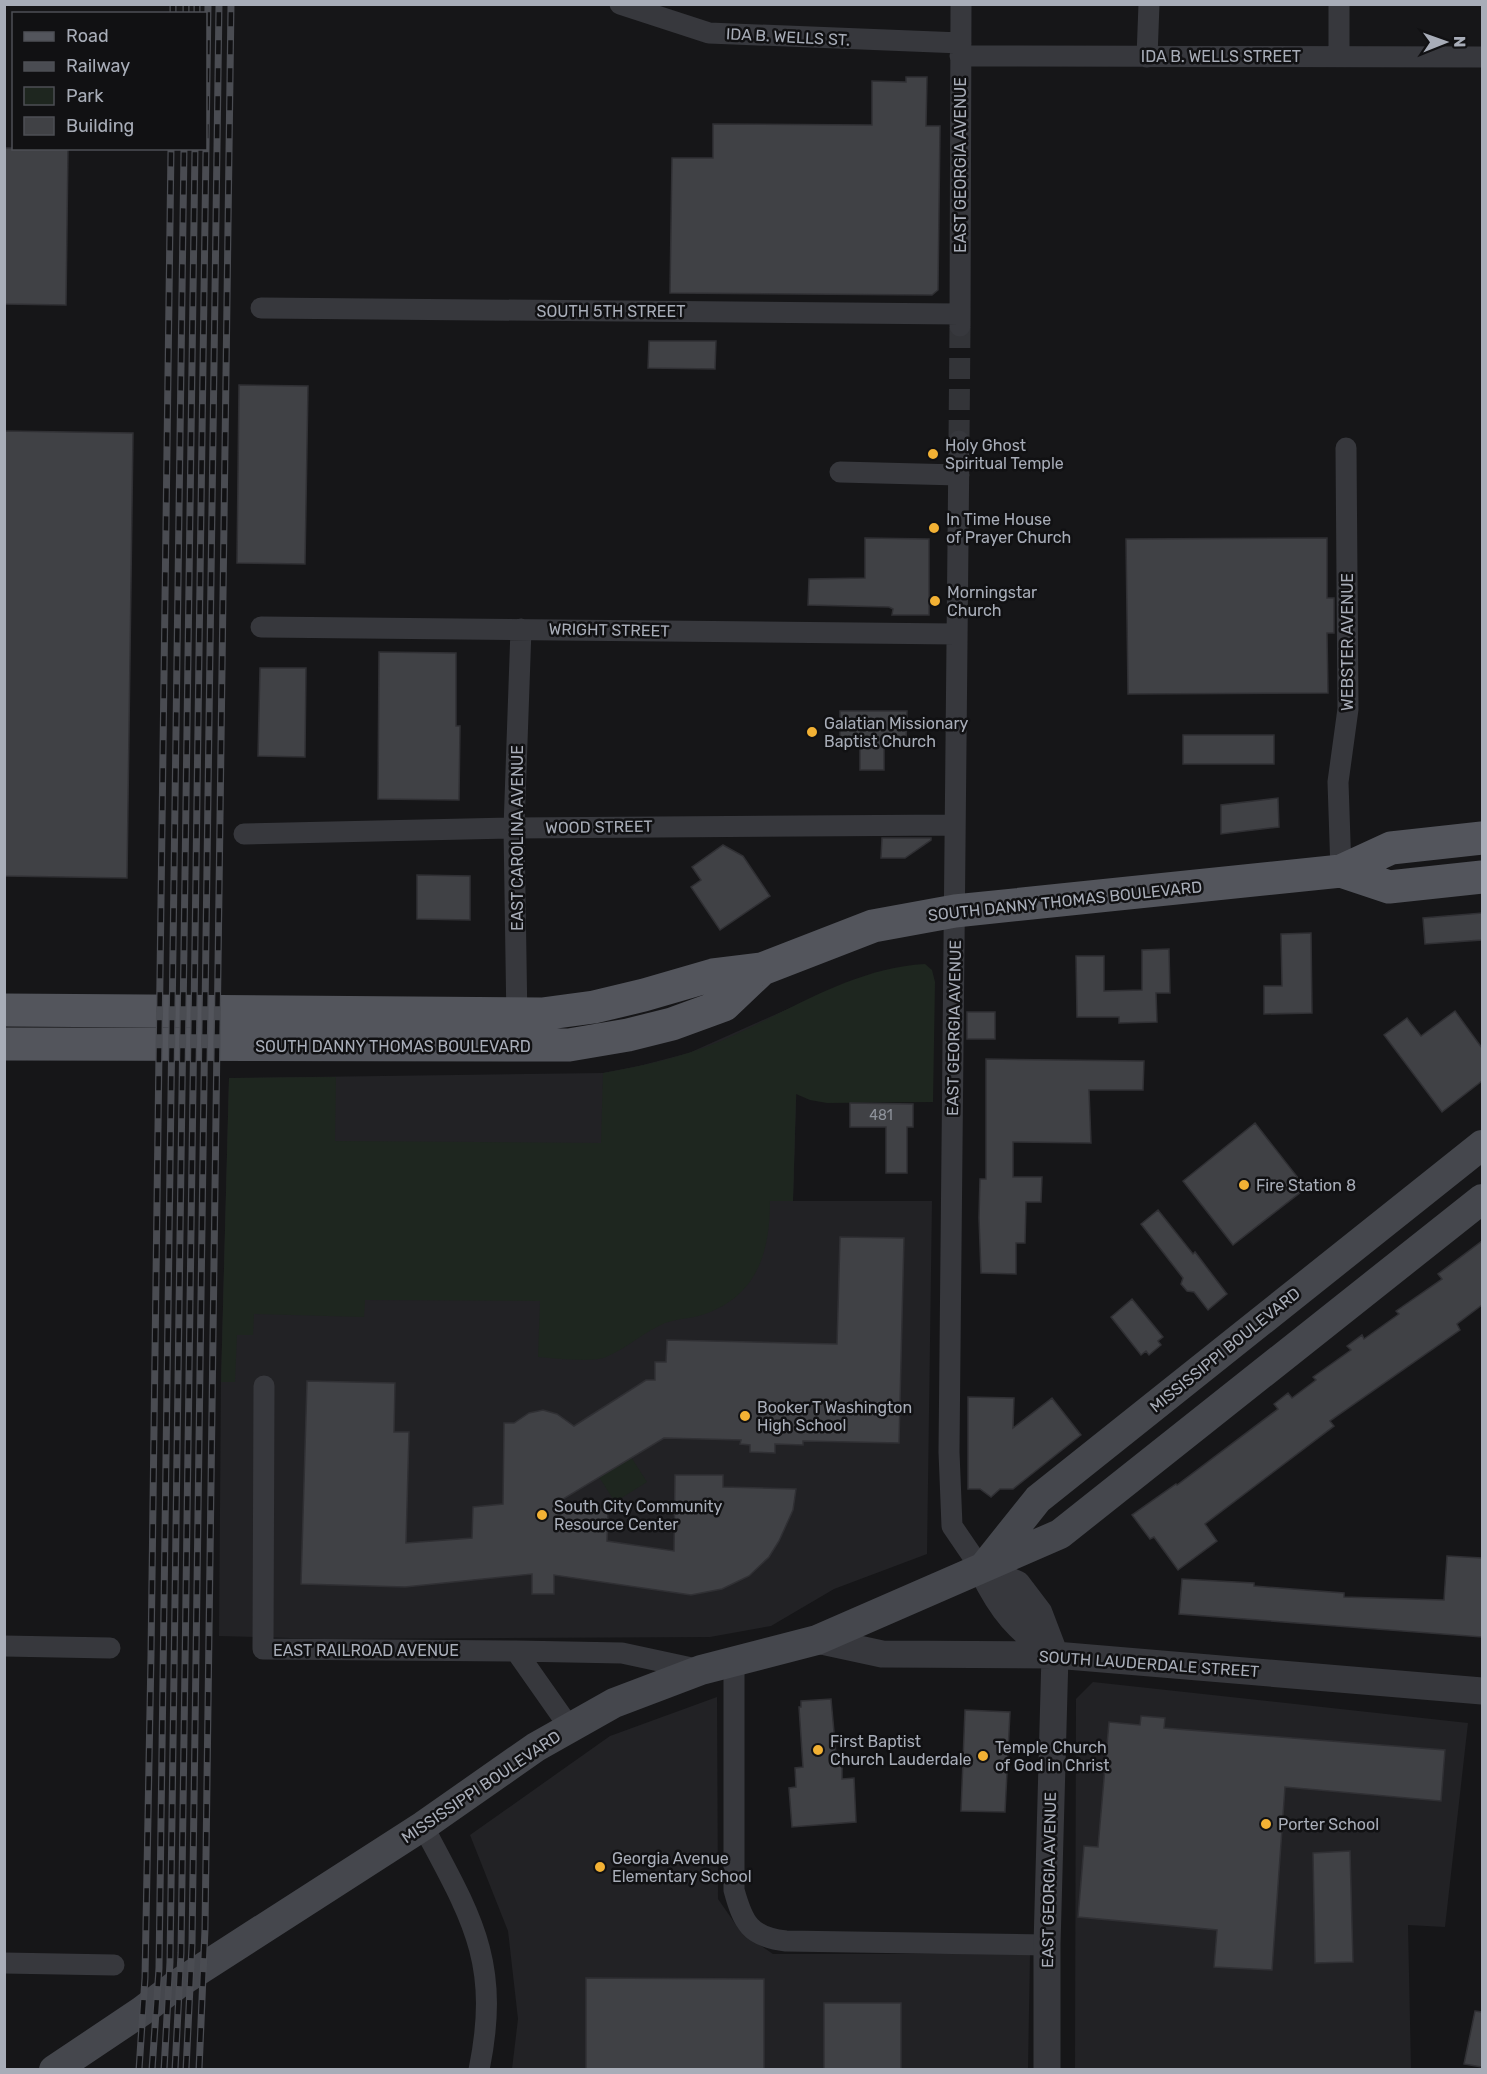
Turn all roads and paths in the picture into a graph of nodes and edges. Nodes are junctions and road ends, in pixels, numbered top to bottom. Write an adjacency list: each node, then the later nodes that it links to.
1 (620, 4): 5 (street, IDA B. WELLS ST.)
2 (961, 4): 5 (street, EAST GEORGIA AVENUE)
3 (1149, 4): 7 (street)
4 (1339, 4): 6 (street)
5 (960, 50): 7 (street, IDA B. WELLS STREET); 10 (street, EAST GEORGIA AVENUE)
6 (1339, 55): 7 (street, IDA B. WELLS STREET); 8 (street, IDA B. WELLS STREET)
7 (1148, 57)
8 (1482, 57)
9 (261, 308): 10 (street, SOUTH 5TH STREET)
10 (960, 320)
11 (959, 441): 14 (street, EAST GEORGIA AVENUE)
12 (1346, 448): 22 (street, WEBSTER AVENUE)
13 (840, 472): 14 (street)
14 (959, 475): 17 (street, EAST GEORGIA AVENUE)
15 (261, 627): 16 (street, WRIGHT STREET)
16 (521, 629): 17 (street, WRIGHT STREET); 19 (street, EAST CAROLINA AVENUE)
17 (956, 634): 18 (street, EAST GEORGIA AVENUE)
18 (954, 825): 19 (street, WOOD STREET); 24 (street, EAST GEORGIA AVENUE)
19 (514, 828): 20 (street, WOOD STREET); 26 (street, EAST CAROLINA AVENUE)
20 (244, 834)
21 (1482, 838): 22 (main road, SOUTH DANNY THOMAS BOULEVARD)
22 (1341, 871): 23 (main road, SOUTH DANNY THOMAS BOULEVARD); 24 (main road, SOUTH DANNY THOMAS BOULEVARD)
23 (1482, 877)
24 (955, 911): 26 (main road, SOUTH DANNY THOMAS BOULEVARD); 33 (street, EAST GEORGIA AVENUE)
25 (4, 1010): 26 (main road, SOUTH DANNY THOMAS BOULEVARD)
26 (517, 1031): 27 (main road, SOUTH DANNY THOMAS BOULEVARD)
27 (4, 1044)
28 (1482, 1145): 30 (main road, MISSISSIPPI BOULEVARD)
29 (1482, 1199): 31 (main road, MISSISSIPPI BOULEVARD)
30 (1328, 1268): 31 (main road); 33 (main road, MISSISSIPPI BOULEVARD)
31 (1353, 1301): 33 (main road, MISSISSIPPI BOULEVARD)
32 (264, 1386): 37 (street, EAST RAILROAD AVENUE)
33 (982, 1570): 34 (main road, MISSISSIPPI BOULEVARD); 38 (street, EAST GEORGIA AVENUE)
34 (817, 1640): 38 (street, SOUTH LAUDERDALE STREET); 39 (main road, MISSISSIPPI BOULEVARD)
35 (4, 1646): 36 (street)
36 (110, 1648)
37 (516, 1651): 40 (street, EAST RAILROAD AVENUE); 42 (street)
38 (1055, 1655): 41 (street, SOUTH LAUDERDALE STREET); 44 (street, EAST GEORGIA AVENUE)
39 (734, 1661): 40 (main road, MISSISSIPPI BOULEVARD); 44 (street)
40 (701, 1670): 42 (main road, MISSISSIPPI BOULEVARD)
41 (1482, 1691)
42 (570, 1728): 43 (main road, MISSISSIPPI BOULEVARD)
43 (423, 1826): 47 (main road, MISSISSIPPI BOULEVARD); 48 (street)
44 (1047, 1945): 49 (street, EAST GEORGIA AVENUE)
45 (4, 1963): 46 (street)
46 (114, 1965)
47 (54, 2070)
48 (479, 2070)
49 (1047, 2070)

